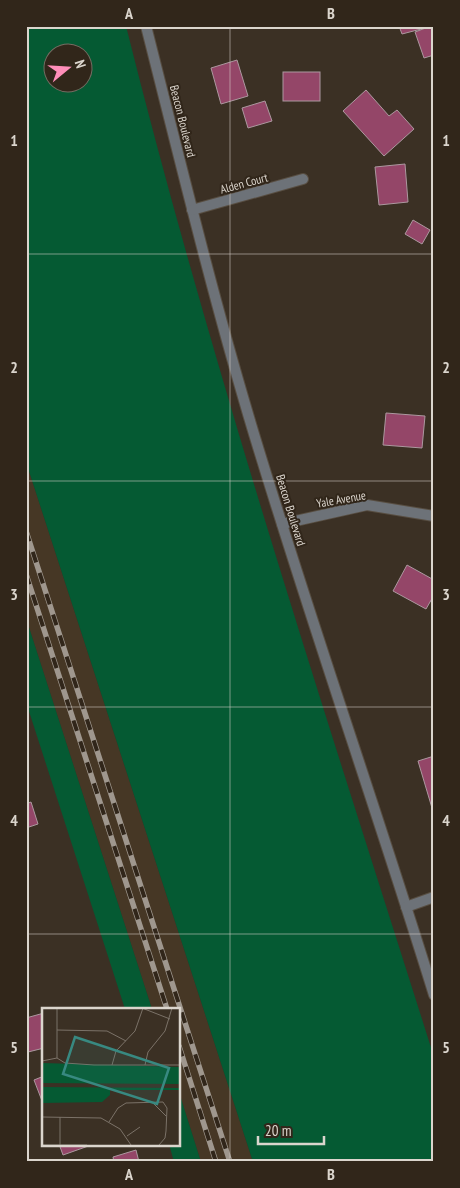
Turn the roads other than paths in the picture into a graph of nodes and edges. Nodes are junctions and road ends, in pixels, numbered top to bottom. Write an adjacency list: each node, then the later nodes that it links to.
1 (146, 26): 3 (street, Beacon Boulevard)
2 (303, 179): 3 (street, Alden Court)
3 (192, 210): 5 (street, Beacon Boulevard)
4 (434, 516): 5 (street, Yale Avenue)
5 (282, 524): 7 (street, Beacon Boulevard)
6 (434, 897): 7 (street)
7 (406, 907): 8 (street, Beacon Boulevard)
8 (434, 995)

